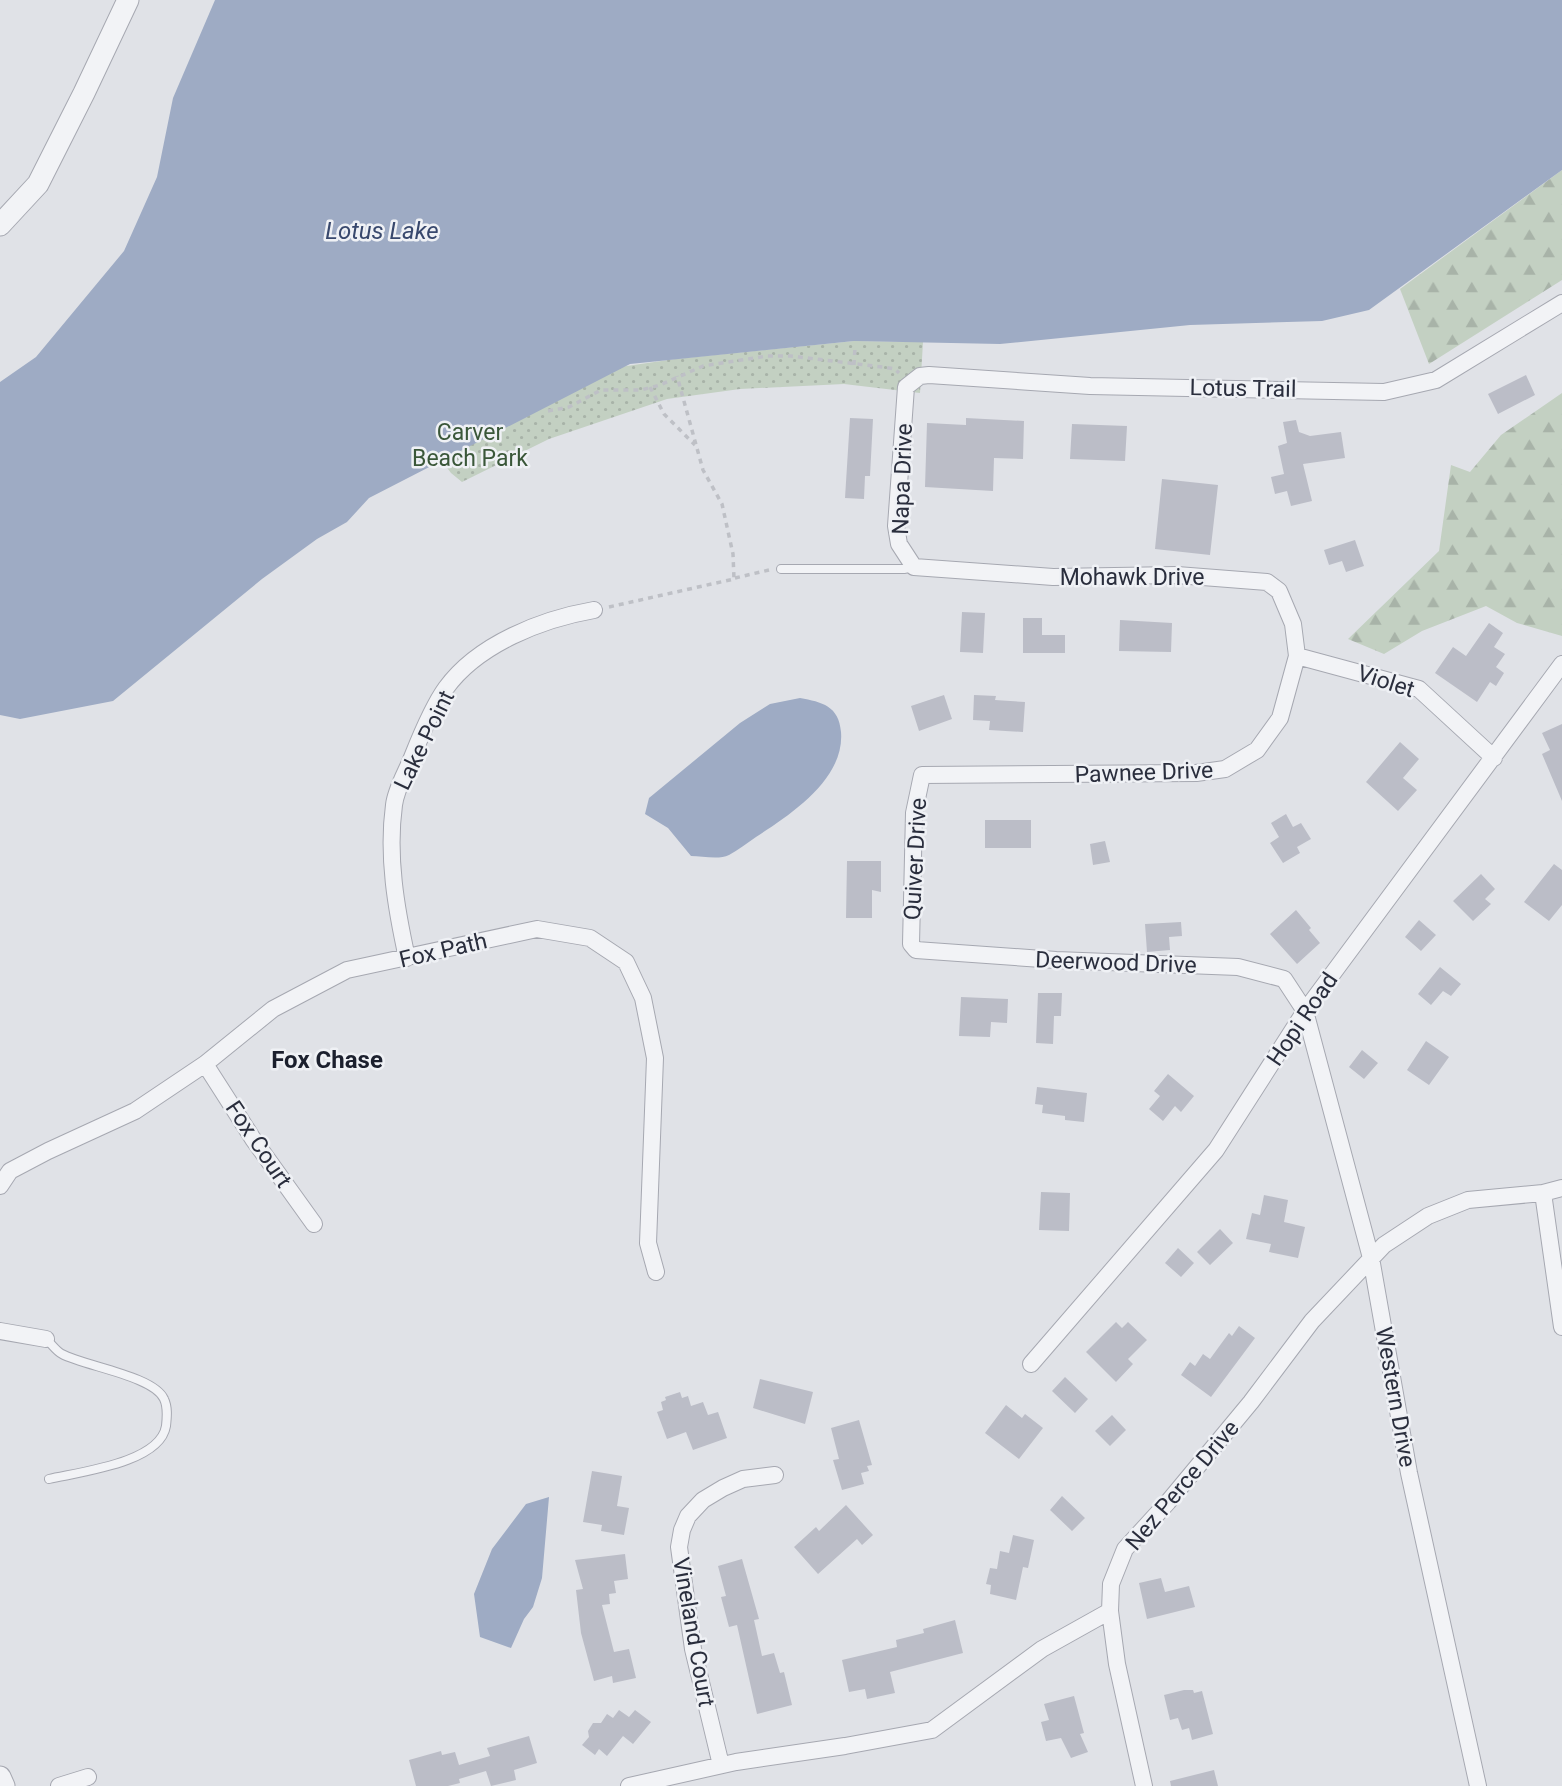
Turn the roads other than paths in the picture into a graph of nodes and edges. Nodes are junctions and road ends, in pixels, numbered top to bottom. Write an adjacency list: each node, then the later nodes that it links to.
1 (128, 0): 2 (street)
2 (0, 225)
3 (1562, 303): 4 (street, Lotus Trail)
4 (909, 385): 5 (street, Napa Drive)
5 (914, 567): 6 (lane); 8 (street, Mohawk Drive)
6 (781, 569)
7 (594, 610): 13 (street, Lake Point)
8 (1297, 656): 10 (street, Violet); 11 (street, Pawnee Drive)
9 (1562, 664): 10 (street, Hopi Road)
10 (1494, 758): 14 (street, Hopi Road)
11 (922, 775): 12 (street, Quiver Drive)
12 (911, 944): 14 (street, Deerwood Drive)
13 (407, 958): 15 (street, Fox Path); 21 (street, Fox Path)
14 (1305, 1011): 20 (street, Western Drive); 25 (street, Hopi Road)
15 (205, 1064): 16 (street, Fox Path); 19 (street, Fox Court)
16 (0, 1186)
17 (1562, 1188): 18 (street, Nez Perce Drive)
18 (1543, 1193): 20 (street, Nez Perce Drive); 22 (street)
19 (314, 1224)
20 (1371, 1258): 28 (street, Nez Perce Drive); 36 (street, Western Drive)
21 (656, 1272)
22 (1562, 1326)
23 (0, 1331): 24 (street)
24 (46, 1339): 27 (lane)
25 (1031, 1364)
26 (775, 1475): 29 (street, Vineland Court)
27 (49, 1479)
28 (1110, 1611): 29 (street); 35 (street, Nez Perce Drive)
29 (721, 1765): 34 (street)
30 (0, 1777): 32 (street)
31 (88, 1777): 33 (street)
32 (5, 1786)
33 (59, 1786)
34 (629, 1786)
35 (1144, 1786)
36 (1478, 1786)

